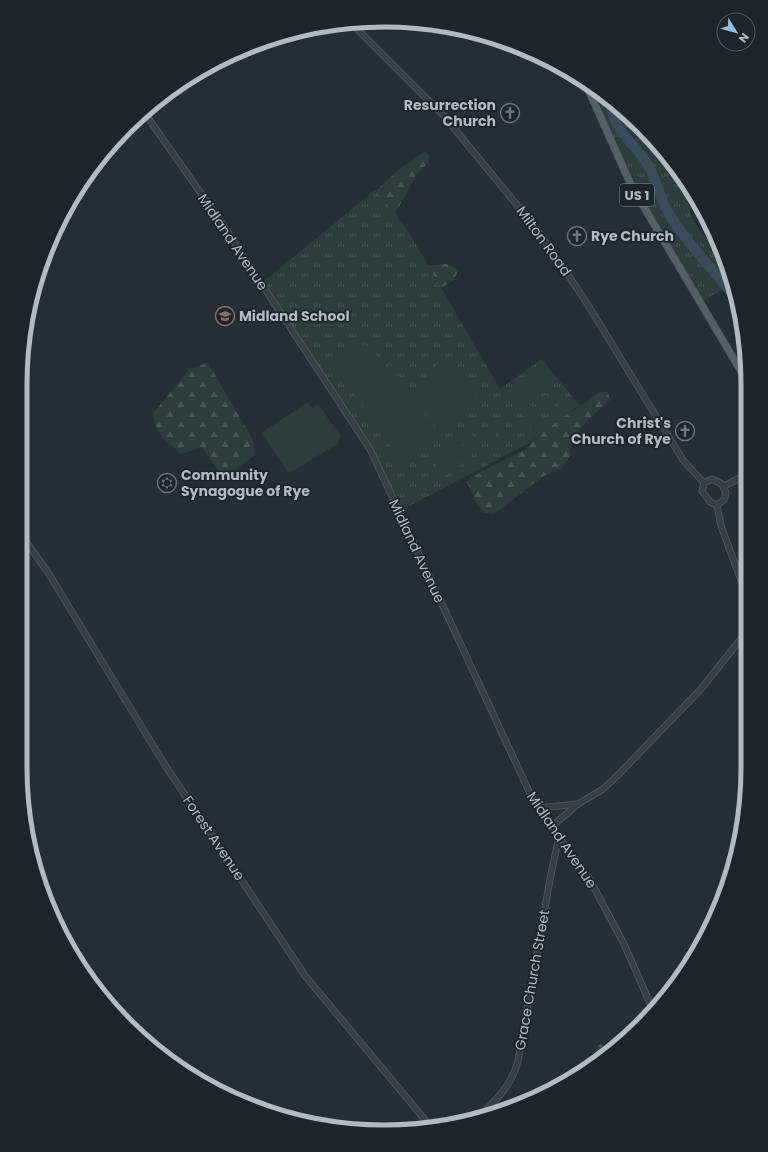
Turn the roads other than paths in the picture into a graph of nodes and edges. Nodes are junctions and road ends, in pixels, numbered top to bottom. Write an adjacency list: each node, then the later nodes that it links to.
1 (356, 28): 6 (street, Milton Road)
2 (590, 93): 4 (main road, US 1)
3 (148, 117): 13 (street, Midland Avenue)
4 (740, 369)
5 (741, 478): 7 (street)
6 (704, 483): 7 (street); 8 (street)
7 (724, 486): 8 (street)
8 (717, 505): 10 (street)
9 (27, 543): 18 (street, Forest Avenue)
10 (741, 580)
11 (741, 639): 12 (street)
12 (578, 804): 13 (street); 14 (street)
13 (538, 808): 14 (street, Midland Avenue)
14 (551, 827): 15 (street, Midland Avenue)
15 (559, 837): 16 (street, Midland Avenue); 17 (street, Grace Church Street)
16 (650, 1005)
17 (486, 1110)
18 (428, 1122)

